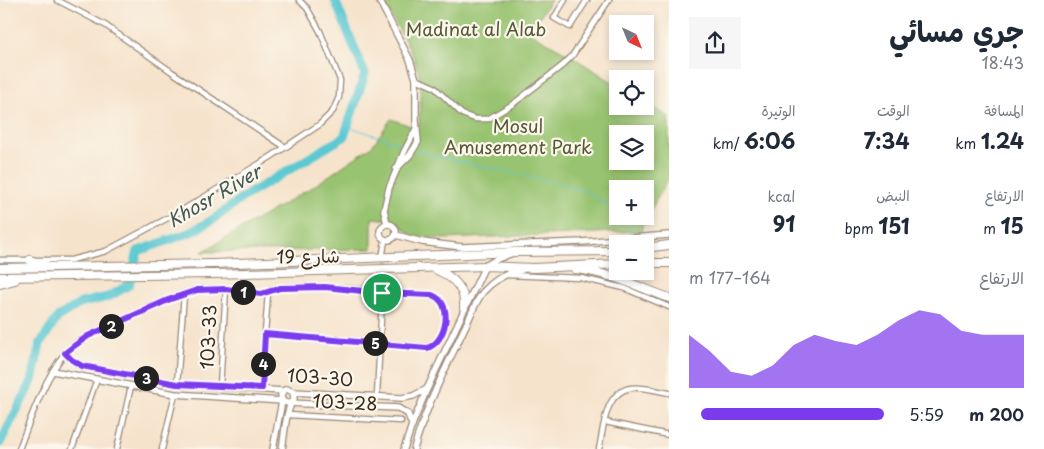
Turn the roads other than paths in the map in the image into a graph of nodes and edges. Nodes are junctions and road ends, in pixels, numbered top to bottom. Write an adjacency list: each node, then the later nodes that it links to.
1 (57, 0): 9 (street)
2 (300, 0): 9 (street)
3 (379, 0): 7 (main road)
4 (566, 0): 5 (street)
5 (587, 0)
6 (609, 0): 7 (street)
7 (416, 80): 8 (main road)
8 (416, 124): 10 (main road); 10 (main road)
9 (285, 147): 25 (street)
10 (396, 169): 11 (main road)
11 (387, 224): 12 (main road); 14 (main road)
12 (396, 235): 14 (main road); 15 (main road)
13 (669, 236): 15 (main road)
14 (385, 240): 23 (street)
15 (570, 242): 22 (highway)
16 (669, 245): 17 (highway)
17 (654, 248)
18 (654, 249): 19 (highway)
19 (669, 250)
20 (609, 251): 22 (highway, شارع 19)
21 (516, 252): 22 (highway, شارع 19); 29 (main road); 32 (highway, شارع 19)
22 (570, 252)
23 (383, 253)
24 (0, 260): 25 (street)
25 (30, 260): 32 (highway)
26 (654, 263): 27 (highway)
27 (669, 263)
28 (609, 264): 30 (highway, شارع 19)
29 (485, 266): 33 (highway, شارع 19); 34 (highway, شارع 19); 40 (main road)
30 (554, 267): 33 (highway, شارع 19); 46 (highway)
31 (0, 268): 32 (highway, شارع 19)
32 (56, 268)
33 (534, 268): 35 (main road)
34 (436, 269): 37 (highway, شارع 19); 48 (highway)
35 (506, 275): 44 (main road); 47 (street)
36 (0, 277): 37 (highway, شارع 19)
37 (28, 277): 39 (highway)
38 (382, 280): 43 (street)
39 (0, 284)
40 (474, 288): 44 (main road); 48 (main road)
41 (226, 289): 42 (street); 45 (street); 58 (street, 103-33)
42 (268, 293): 43 (street); 49 (street)
43 (382, 293): 50 (street); 50 (street)
44 (482, 293): 80 (main road)
45 (184, 295): 51 (street); 56 (street)
46 (669, 298)
47 (669, 307)
48 (464, 308): 60 (main road)
49 (265, 334): 50 (street); 59 (street)
50 (379, 343): 65 (street)
51 (65, 353): 52 (street); 53 (main road, 103-30)
52 (53, 371): 54 (main road, 103-28); 73 (street)
53 (115, 372): 55 (main road); 56 (main road, 103-30)
54 (96, 379): 55 (main road, 103-28); 74 (street)
55 (113, 382): 57 (main road, 103-28)
56 (177, 384): 58 (main road, 103-30)
57 (131, 386): 64 (main road, 103-28); 75 (street)
58 (220, 386): 59 (main road, 103-30)
59 (262, 388): 61 (main road, 103-30)
60 (427, 389): 65 (main road, 103-30); 71 (main road)
61 (283, 391): 62 (main road, 103-30); 66 (main road)
62 (293, 392): 65 (main road, 103-30); 67 (main road)
63 (669, 393): 70 (street)
64 (175, 394): 66 (main road, 103-28); 76 (street)
65 (377, 396)
66 (282, 401): 67 (main road, 103-28); 77 (main road)
67 (291, 402): 68 (main road); 71 (main road, 103-28)
68 (288, 414): 69 (street, 103-28); 78 (main road)
69 (401, 421)
70 (605, 422): 72 (street); 81 (street)
71 (412, 425): 79 (main road)
72 (669, 435)
73 (19, 449)
74 (72, 449)
75 (117, 449)
76 (162, 449)
77 (273, 449)
78 (282, 449)
79 (404, 449)
80 (414, 449)
81 (599, 449)

